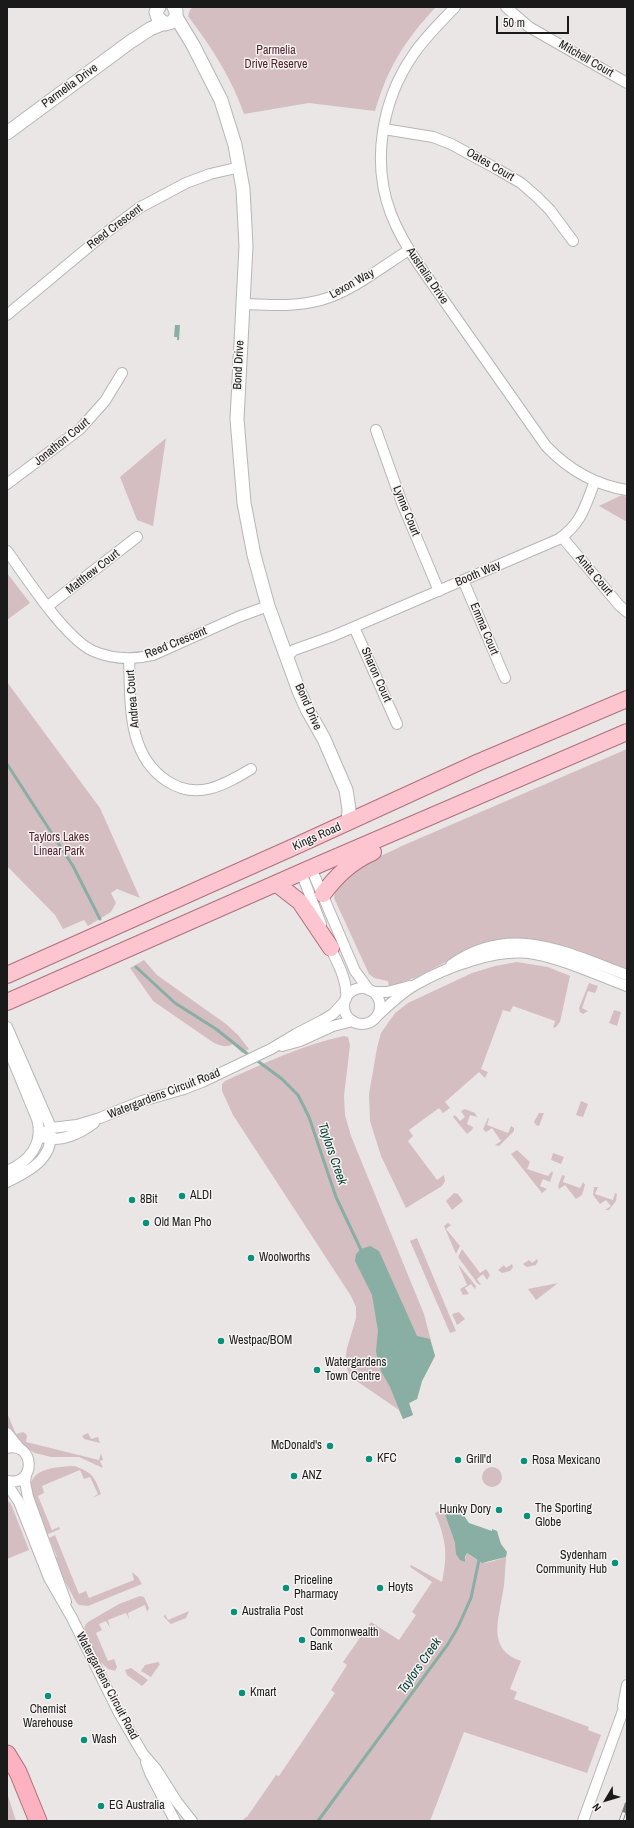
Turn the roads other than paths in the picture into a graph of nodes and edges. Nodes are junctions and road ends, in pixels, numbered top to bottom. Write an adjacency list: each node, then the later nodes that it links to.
1 (455, 7): 5 (street, Australia Drive)
2 (506, 7): 4 (street, Mitchell Court)
3 (169, 14): 6 (street, Parmelia Drive); 7 (street, Bond Drive)
4 (627, 83)
5 (384, 129): 8 (street, Oates Court); 9 (street, Australia Drive)
6 (8, 131)
7 (240, 167): 10 (street, Bond Drive); 11 (street, Reed Crescent)
8 (573, 241)
9 (409, 250): 10 (street, Lexon Way); 14 (street, Australia Drive)
10 (242, 304): 23 (street, Bond Drive)
11 (7, 315)
12 (122, 373): 15 (street, Jonathon Court)
13 (376, 430): 21 (street, Lynne Court)
14 (595, 481): 16 (street, Australia Drive); 18 (street, Booth Way)
15 (7, 484)
16 (627, 490)
17 (137, 537): 22 (street, Matthew Court)
18 (562, 537): 20 (street, Booth Way); 24 (street, Anita Court)
19 (7, 551): 22 (street, Reed Crescent)
20 (463, 580): 21 (street, Booth Way); 28 (street, Emma Court)
21 (439, 591): 25 (street, Booth Way)
22 (48, 606): 27 (street, Reed Crescent)
23 (268, 606): 26 (street, Bond Drive); 27 (street, Reed Crescent)
24 (627, 612)
25 (354, 627): 26 (street, Booth Way); 30 (street, Sharon Court)
26 (288, 657): 33 (street, Bond Drive)
27 (130, 659): 32 (street, Andrea Court)
28 (505, 678)
29 (627, 699): 34 (main road, Kings Road)
30 (397, 724)
31 (627, 732): 36 (main road)
32 (251, 769)
33 (346, 790): 34 (street); 35 (street)
34 (368, 812): 35 (main road, Kings Road)
35 (348, 823): 37 (main road, Kings Road)
36 (412, 825): 38 (main road); 40 (main road)
37 (298, 845): 38 (main road); 43 (main road, Kings Road)
38 (306, 870): 39 (main road); 40 (street); 41 (street)
39 (276, 884): 41 (main road); 49 (main road)
40 (323, 894): 47 (street)
41 (331, 948): 48 (street)
42 (442, 972): 44 (street); 45 (street); 46 (street)
43 (7, 975)
44 (627, 975)
45 (415, 985): 47 (street); 50 (street)
46 (627, 986)
47 (371, 991): 48 (street); 50 (street)
48 (346, 1000): 51 (street); 54 (street, Watergardens Circuit Road)
49 (7, 1002)
50 (377, 1016): 51 (street)
51 (353, 1021): 54 (street, Watergardens Circuit Road)
52 (7, 1027): 56 (street)
53 (7, 1046): 57 (street)
54 (271, 1049): 55 (street, Watergardens Circuit Road)
55 (100, 1118): 56 (street, Watergardens Circuit Road); 58 (street, Watergardens Circuit Road)
56 (51, 1128): 57 (street); 58 (street)
57 (39, 1137): 58 (street, Watergardens Circuit Road); 59 (street)
58 (50, 1140): 60 (street)
59 (7, 1171)
60 (7, 1182)
61 (7, 1433): 63 (street)
62 (7, 1448): 63 (street)
63 (20, 1449): 64 (street)
64 (26, 1475): 65 (street); 66 (street)
65 (7, 1482): 66 (street)
66 (72, 1618): 70 (street, Watergardens Circuit Road)
67 (627, 1685): 68 (street)
68 (625, 1704): 76 (street)
69 (7, 1754): 73 (highway)
70 (143, 1754): 74 (street, Watergardens Circuit Road); 75 (street, Watergardens Circuit Road)
71 (7, 1776): 72 (highway)
72 (26, 1821)
73 (38, 1821)
74 (175, 1821)
75 (192, 1821)
76 (583, 1821)

